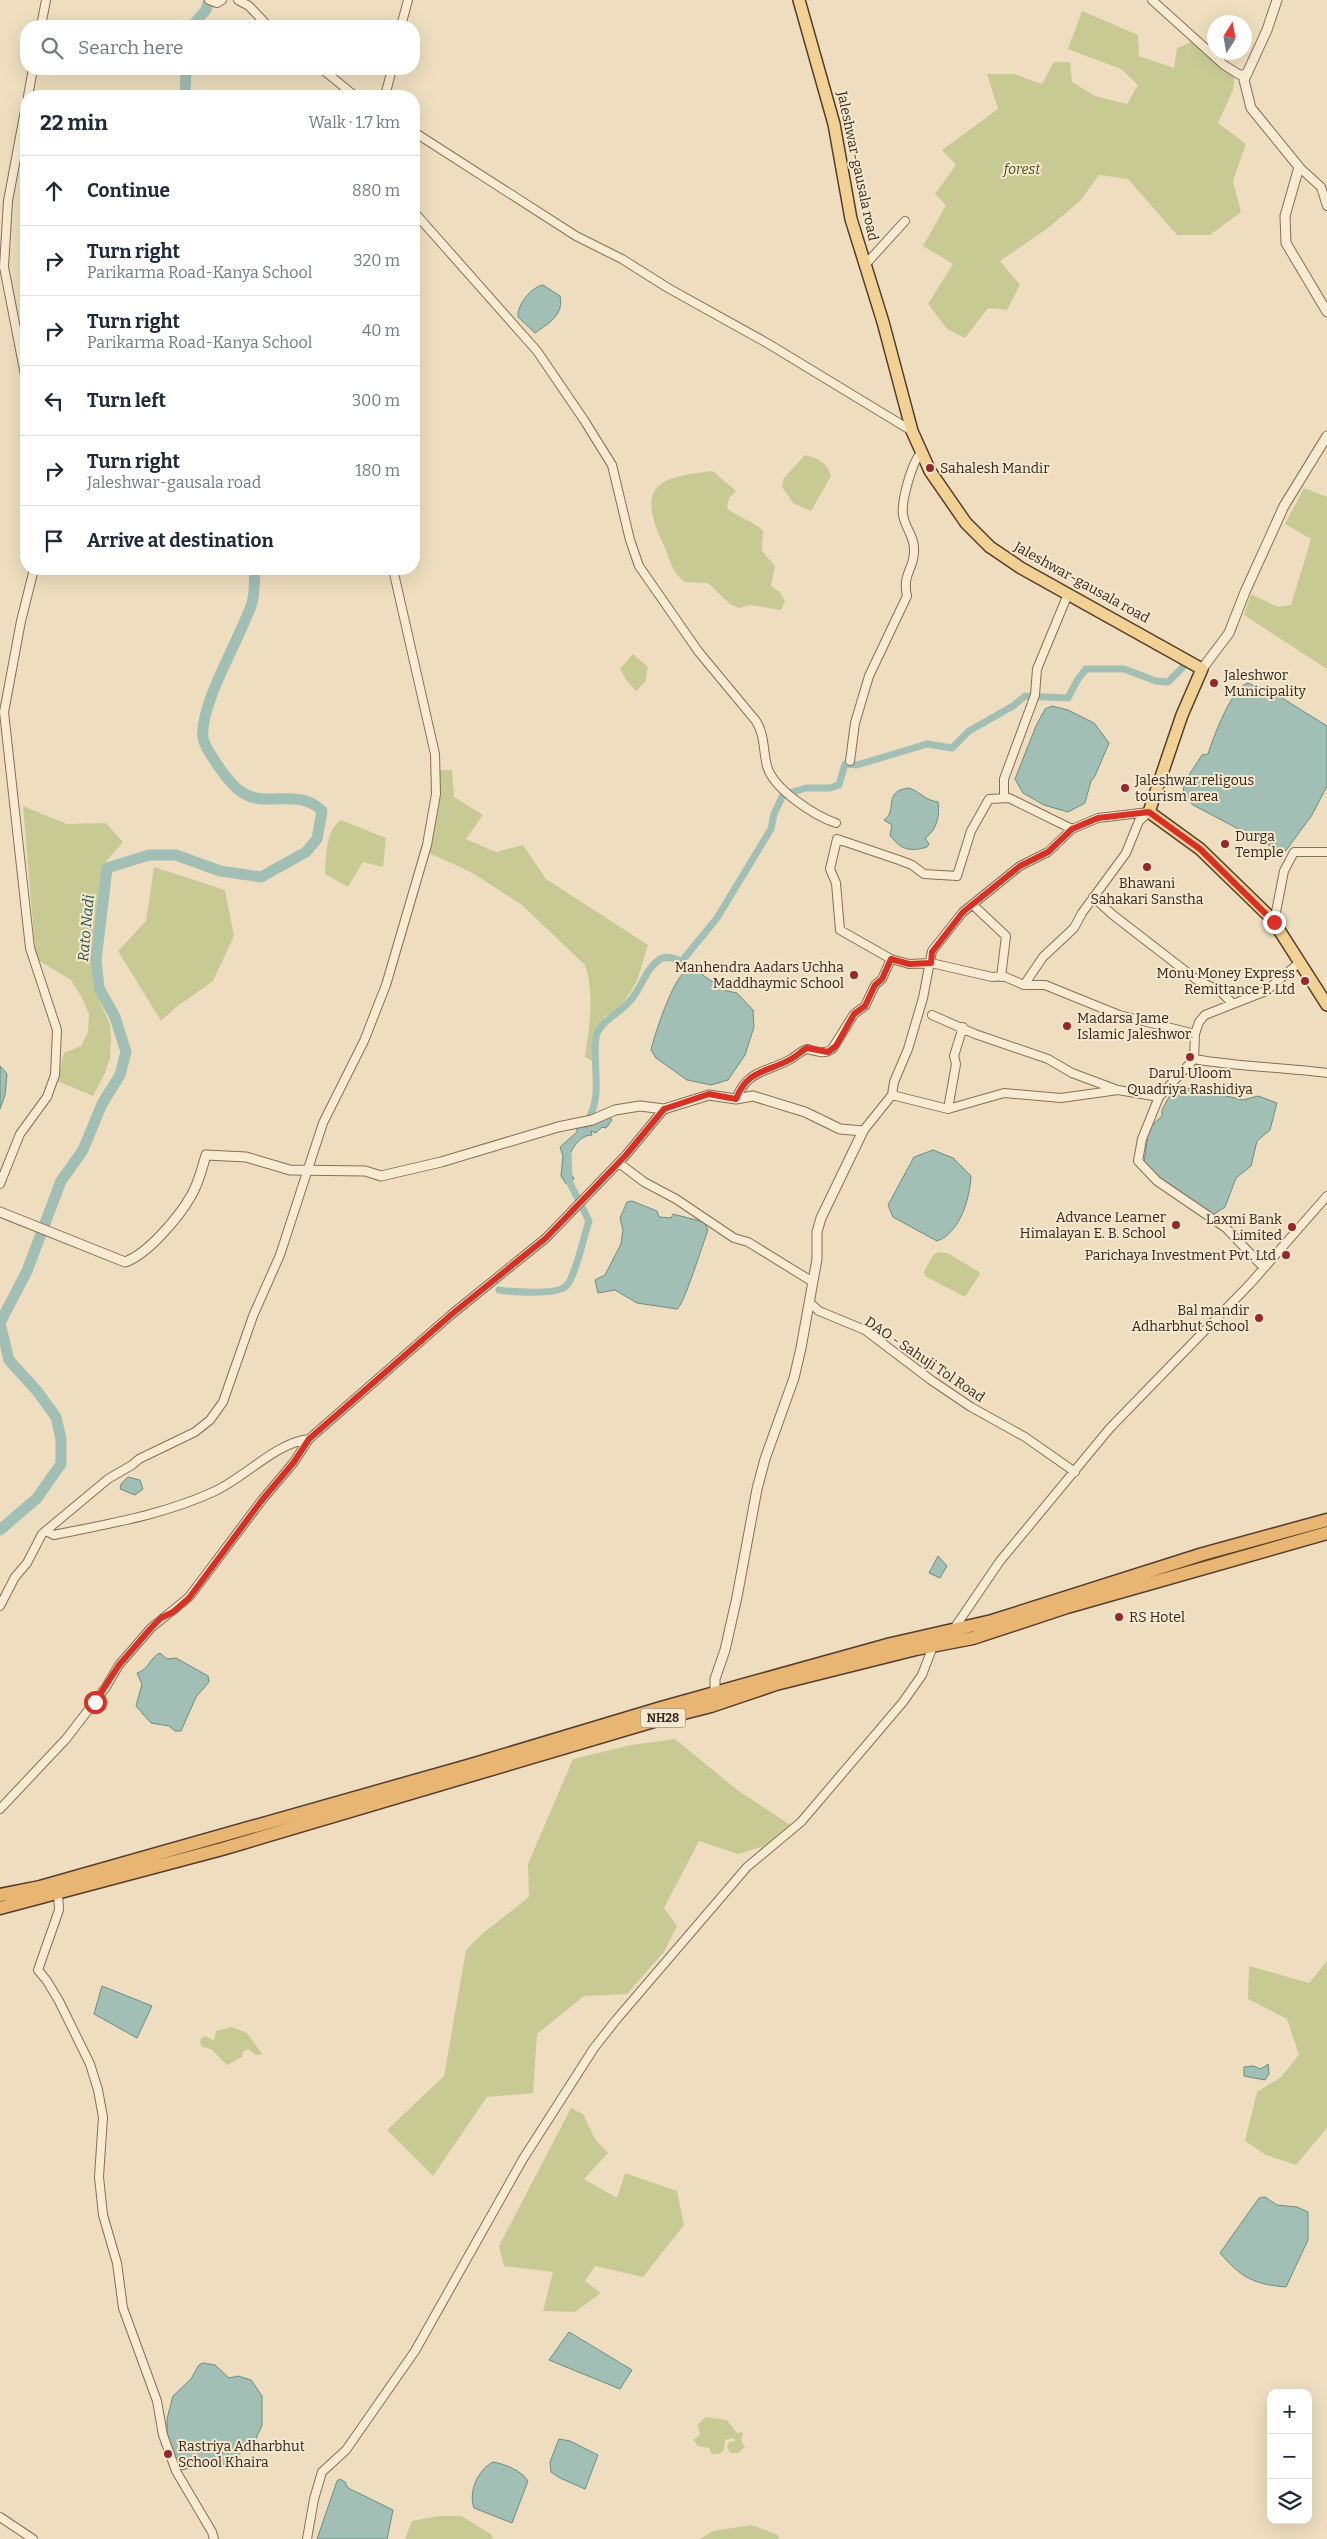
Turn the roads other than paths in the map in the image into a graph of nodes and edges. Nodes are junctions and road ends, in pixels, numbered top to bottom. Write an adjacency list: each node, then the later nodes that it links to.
1 (46, 0): 7 (street)
2 (238, 0): 8 (street)
3 (408, 0): 9 (street)
4 (799, 0): 23 (main road, Jaleshwar-gausala road)
5 (1152, 0): 10 (street)
6 (1277, 0): 10 (street)
7 (42, 20)
8 (262, 20)
9 (403, 20)
10 (1248, 73): 19 (street)
11 (32, 75): 14 (street)
12 (329, 75): 15 (street)
13 (391, 75): 16 (street)
14 (29, 90)
15 (348, 90)
16 (387, 90)
17 (420, 136): 26 (street)
18 (20, 137): 25 (street)
19 (1300, 167): 20 (street); 24 (street)
20 (1327, 206)
21 (420, 219): 36 (street)
22 (905, 221): 23 (street)
23 (865, 265): 26 (main road, Jaleshwar-gausala road)
24 (1327, 312)
25 (20, 349)
26 (912, 431): 28 (main road, Jaleshwar-gausala road)
27 (1327, 436): 32 (street)
28 (922, 453): 31 (main road, Jaleshwar-gausala road); 33 (street)
29 (33, 575): 63 (street)
30 (394, 575): 62 (street)
31 (1068, 594): 32 (main road, Jaleshwar-gausala road); 34 (street)
32 (1202, 669): 35 (main road)
33 (850, 761)
34 (1004, 797): 37 (street); 42 (street)
35 (1149, 812): 37 (street); 39 (street); 41 (main road)
36 (836, 823)
37 (1072, 829): 40 (street)
38 (1327, 852): 41 (street)
39 (1093, 897): 46 (street); 47 (street)
40 (972, 904): 44 (street); 45 (street)
41 (1274, 922): 43 (main road)
42 (891, 959): 44 (street); 57 (street)
43 (1300, 962): 47 (street); 48 (main road)
44 (931, 963): 45 (street); 55 (street)
45 (1000, 977): 46 (street)
46 (1024, 986): 51 (street)
47 (1232, 1003): 51 (street)
48 (1327, 1005)
49 (932, 1015): 50 (street)
50 (963, 1027): 54 (street); 59 (street)
51 (1195, 1034): 52 (street)
52 (1194, 1060): 53 (street); 56 (street)
53 (1327, 1073)
54 (1118, 1090): 56 (street); 59 (street)
55 (892, 1095): 59 (street); 60 (street)
56 (1159, 1097): 66 (street)
57 (736, 1099): 58 (street); 60 (street)
58 (664, 1109): 61 (street); 62 (street)
59 (948, 1109)
60 (863, 1131): 67 (street)
61 (619, 1163): 67 (street); 69 (street)
62 (306, 1170): 65 (street); 72 (street)
63 (0, 1184)
64 (1327, 1196): 66 (street)
65 (0, 1212)
66 (1264, 1268): 70 (street)
67 (813, 1282): 68 (street)
68 (809, 1302): 70 (street, DAO - Sahuji Tol Road); 77 (street)
69 (309, 1439): 72 (street); 79 (street)
70 (1075, 1472): 75 (street)
71 (1327, 1520): 75 (highway, NH28)
72 (46, 1531): 74 (street)
73 (1327, 1533): 75 (highway, NH28)
74 (0, 1606)
75 (962, 1631): 76 (highway, NH28); 77 (highway, NH28)
76 (933, 1646): 78 (highway, NH28); 86 (street)
77 (715, 1692): 78 (highway, NH28)
78 (662, 1713): 80 (highway, NH28); 81 (highway, NH28)
79 (0, 1809)
80 (58, 1894): 82 (highway, NH28); 85 (street)
81 (0, 1895)
82 (0, 1908)
83 (0, 2517): 84 (street)
84 (33, 2539)
85 (214, 2539)
86 (307, 2539)

